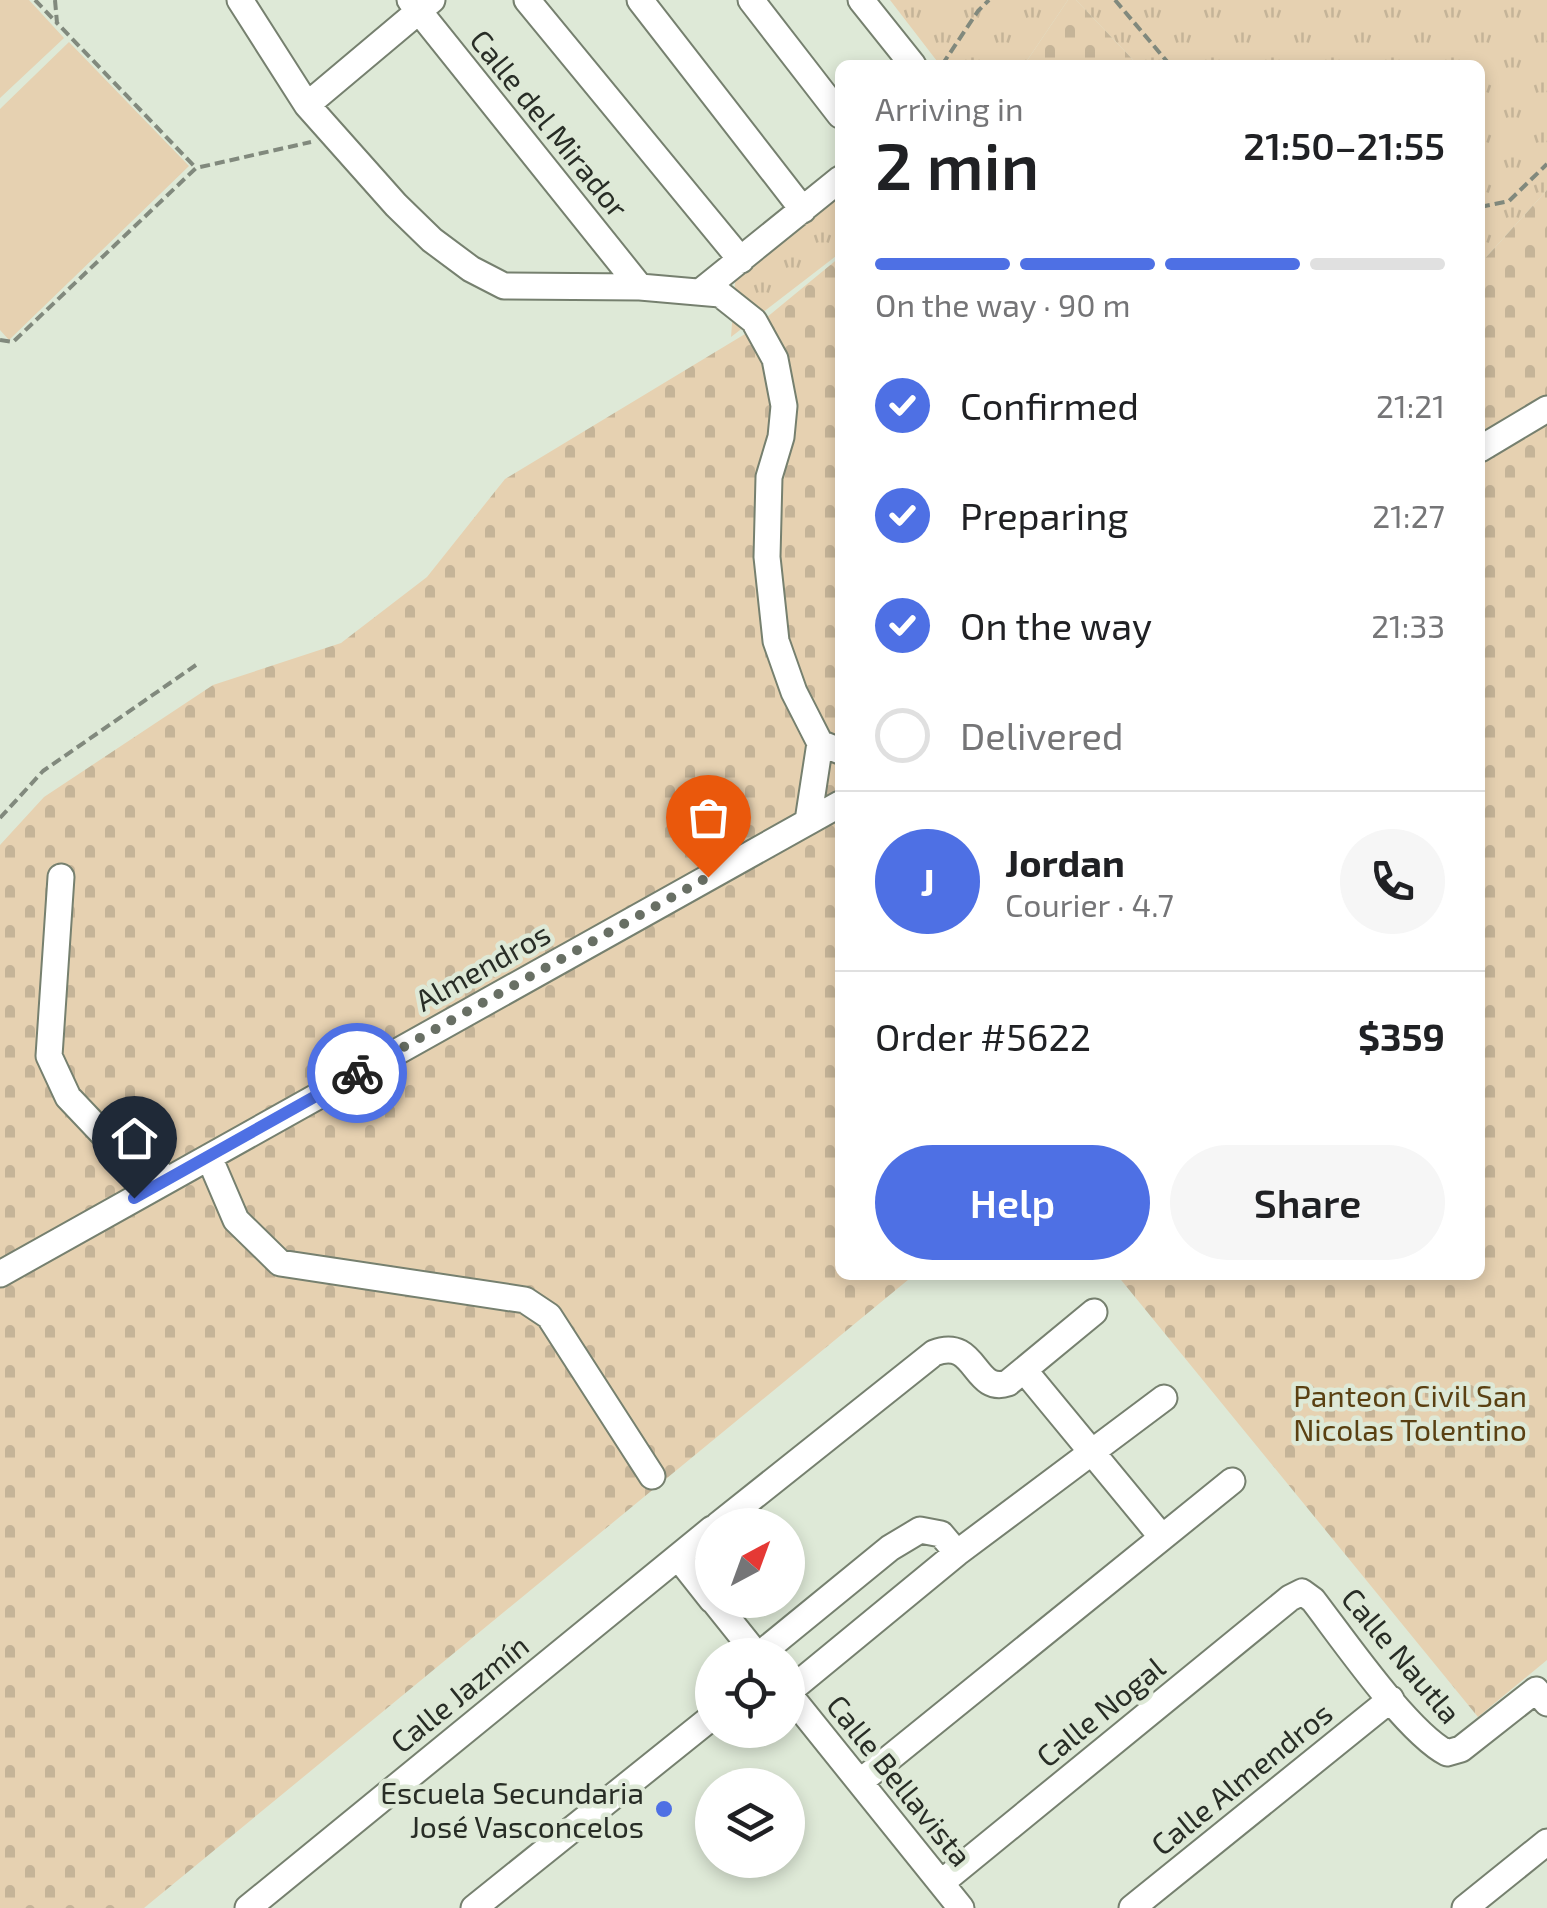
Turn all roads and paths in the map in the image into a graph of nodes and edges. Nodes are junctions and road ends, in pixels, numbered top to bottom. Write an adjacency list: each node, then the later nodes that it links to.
1 (35, 0): 11 (path)
2 (55, 0): 11 (path)
3 (240, 0): 15 (street)
4 (527, 0): 23 (street)
5 (640, 0): 22 (street)
6 (751, 0): 16 (street)
7 (861, 0): 12 (street)
8 (989, 0): 13 (path)
9 (1115, 0): 14 (path)
10 (420, 4): 15 (street); 24 (street, Calle del Mirador)
11 (56, 23): 19 (path)
12 (909, 60)
13 (945, 60)
14 (1166, 60)
15 (308, 105): 17 (street)
16 (835, 109)
17 (335, 136): 19 (path); 24 (street)
18 (1547, 164): 21 (path)
19 (196, 168): 26 (path)
20 (835, 183): 22 (street)
21 (1485, 206)
22 (803, 210): 23 (street)
23 (740, 260): 25 (street)
24 (640, 287): 25 (street)
25 (700, 292): 30 (street)
26 (0, 340)
27 (1547, 410): 28 (street)
28 (1485, 446)
29 (196, 665): 32 (path)
30 (830, 747): 33 (street)
31 (835, 807): 33 (street, Almendros)
32 (0, 818)
33 (808, 821): 35 (street, Almendros)
34 (61, 876): 36 (street)
35 (209, 1157): 36 (street, Almendros); 42 (street)
36 (168, 1179): 37 (street, Almendros)
37 (0, 1274)
38 (1094, 1312): 39 (street)
39 (1024, 1370): 41 (street); 44 (street, Calle Jazmín)
40 (1164, 1398): 41 (street)
41 (1092, 1452): 45 (street); 47 (street)
42 (652, 1476)
43 (1232, 1481): 45 (street)
44 (739, 1508)
45 (1161, 1536): 59 (street)
46 (695, 1543): 48 (street, Calle Jazmín)
47 (957, 1554): 53 (street); 54 (street)
48 (678, 1556): 49 (street); 62 (street, Calle Jazmín)
49 (695, 1577)
50 (1302, 1592): 55 (street, Calle Nautla); 61 (street, Calle Nogal)
51 (728, 1618): 52 (street)
52 (744, 1638)
53 (779, 1638)
54 (805, 1679)
55 (1391, 1699): 56 (street, Calle Nautla); 65 (street, Calle Almendros)
56 (1547, 1704)
57 (805, 1714): 59 (street, Calle Bellavista)
58 (695, 1731): 63 (street)
59 (860, 1782): 61 (street, Calle Bellavista)
60 (1547, 1842): 66 (street)
61 (941, 1883): 64 (street, Calle Bellavista)
62 (248, 1908)
63 (474, 1908)
64 (961, 1908)
65 (1132, 1908)
66 (1465, 1908)

